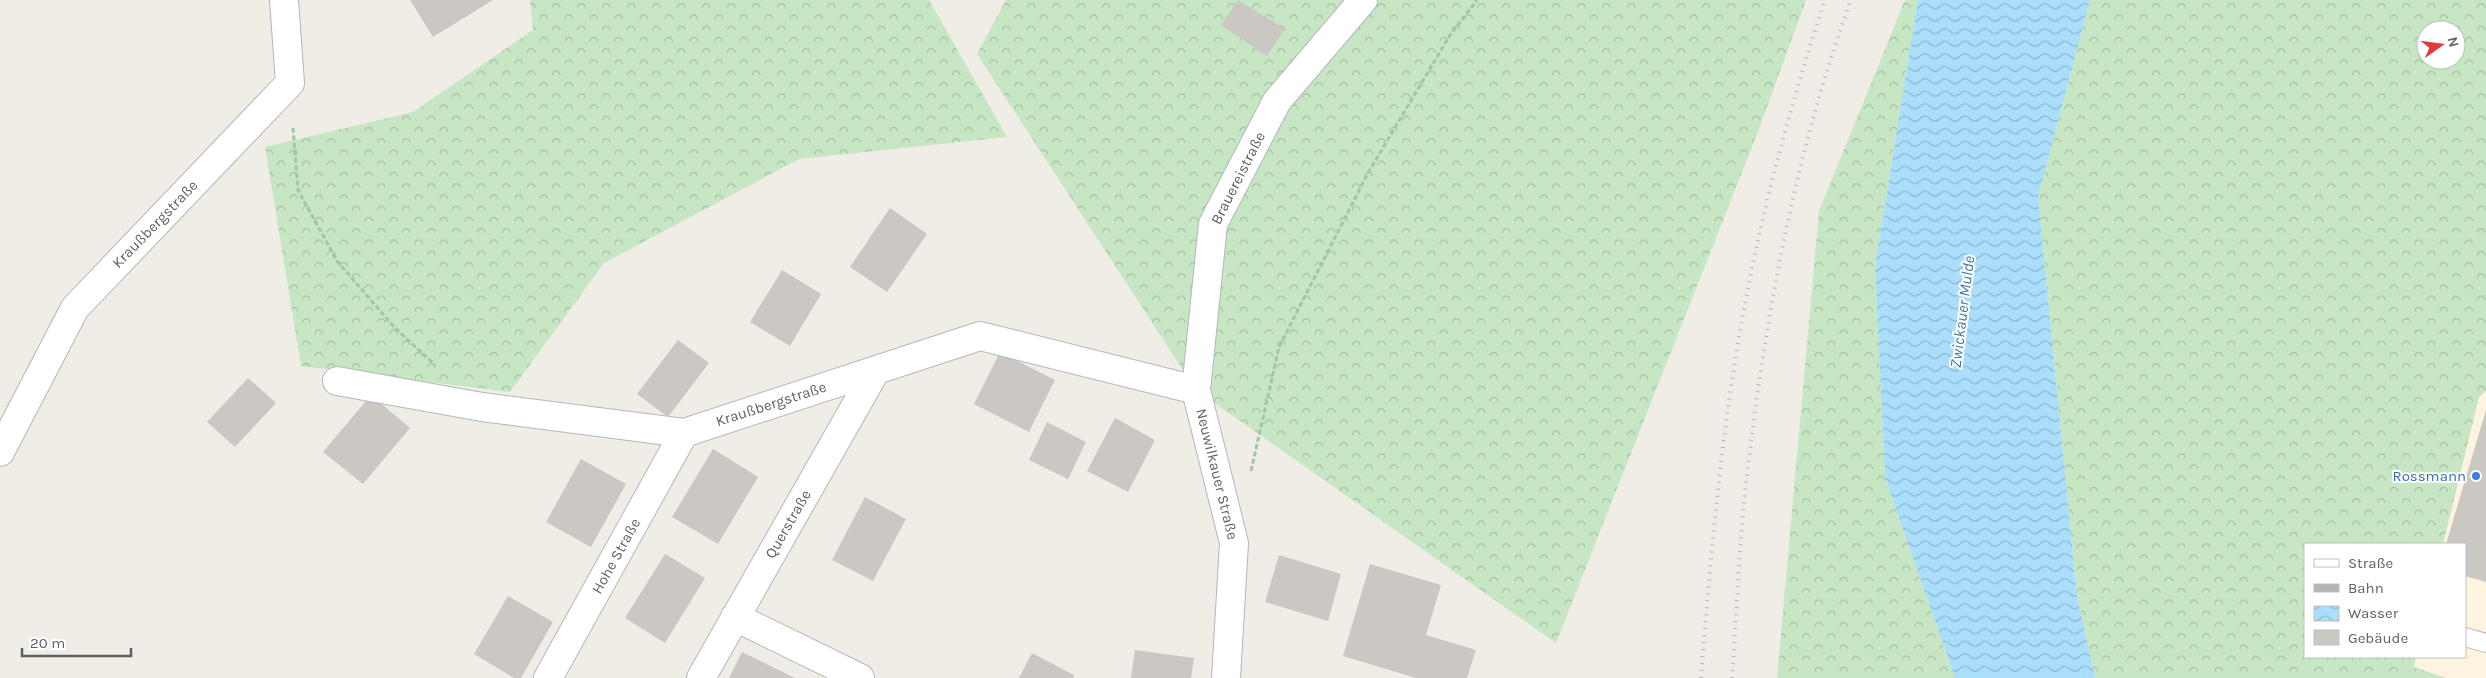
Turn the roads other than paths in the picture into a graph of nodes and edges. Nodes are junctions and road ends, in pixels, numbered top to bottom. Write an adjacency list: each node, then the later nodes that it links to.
1 (284, 0): 7 (street, Kraußbergstraße)
2 (1363, 0): 5 (street, Brauereistraße)
3 (876, 370): 5 (street, Kraußbergstraße); 6 (street, Kraußbergstraße); 8 (street, Querstraße)
4 (338, 381): 6 (street, Kraußbergstraße)
5 (1196, 390): 14 (street, Neuwilkauer Straße)
6 (684, 433): 11 (street, Hohe Straße)
7 (0, 452)
8 (735, 617): 12 (street, Querstraße); 13 (street)
9 (2466, 637): 10 (lane)
10 (2486, 643)
11 (548, 678)
12 (701, 678)
13 (860, 678)
14 (1226, 678)

